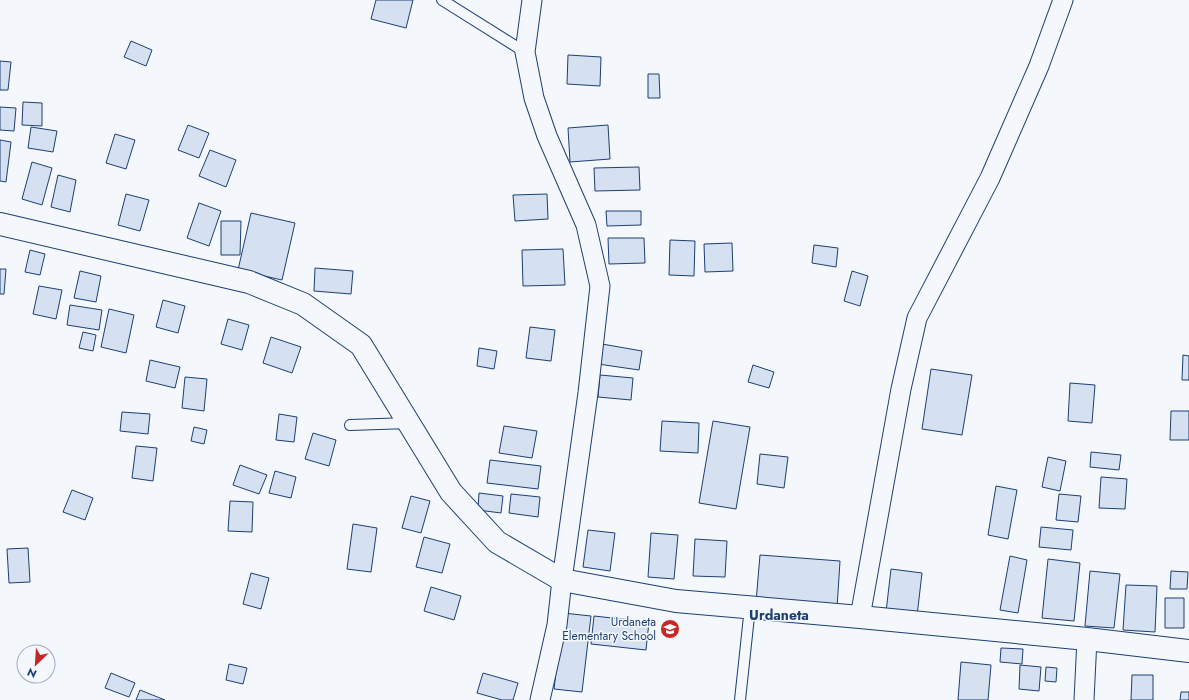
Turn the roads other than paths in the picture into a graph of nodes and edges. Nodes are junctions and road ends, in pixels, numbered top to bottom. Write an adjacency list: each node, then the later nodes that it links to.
1 (442, 0): 4 (lane)
2 (532, 0): 4 (street)
3 (1063, 0): 10 (street)
4 (525, 52): 8 (street)
5 (0, 224): 6 (street)
6 (409, 423): 7 (lane); 8 (street)
7 (350, 425)
8 (562, 580): 9 (street); 13 (street)
9 (750, 607): 10 (street); 14 (lane)
10 (860, 617): 11 (street)
11 (1087, 639): 12 (street); 15 (street)
12 (1189, 651)
13 (540, 700)
14 (740, 700)
15 (1084, 700)

